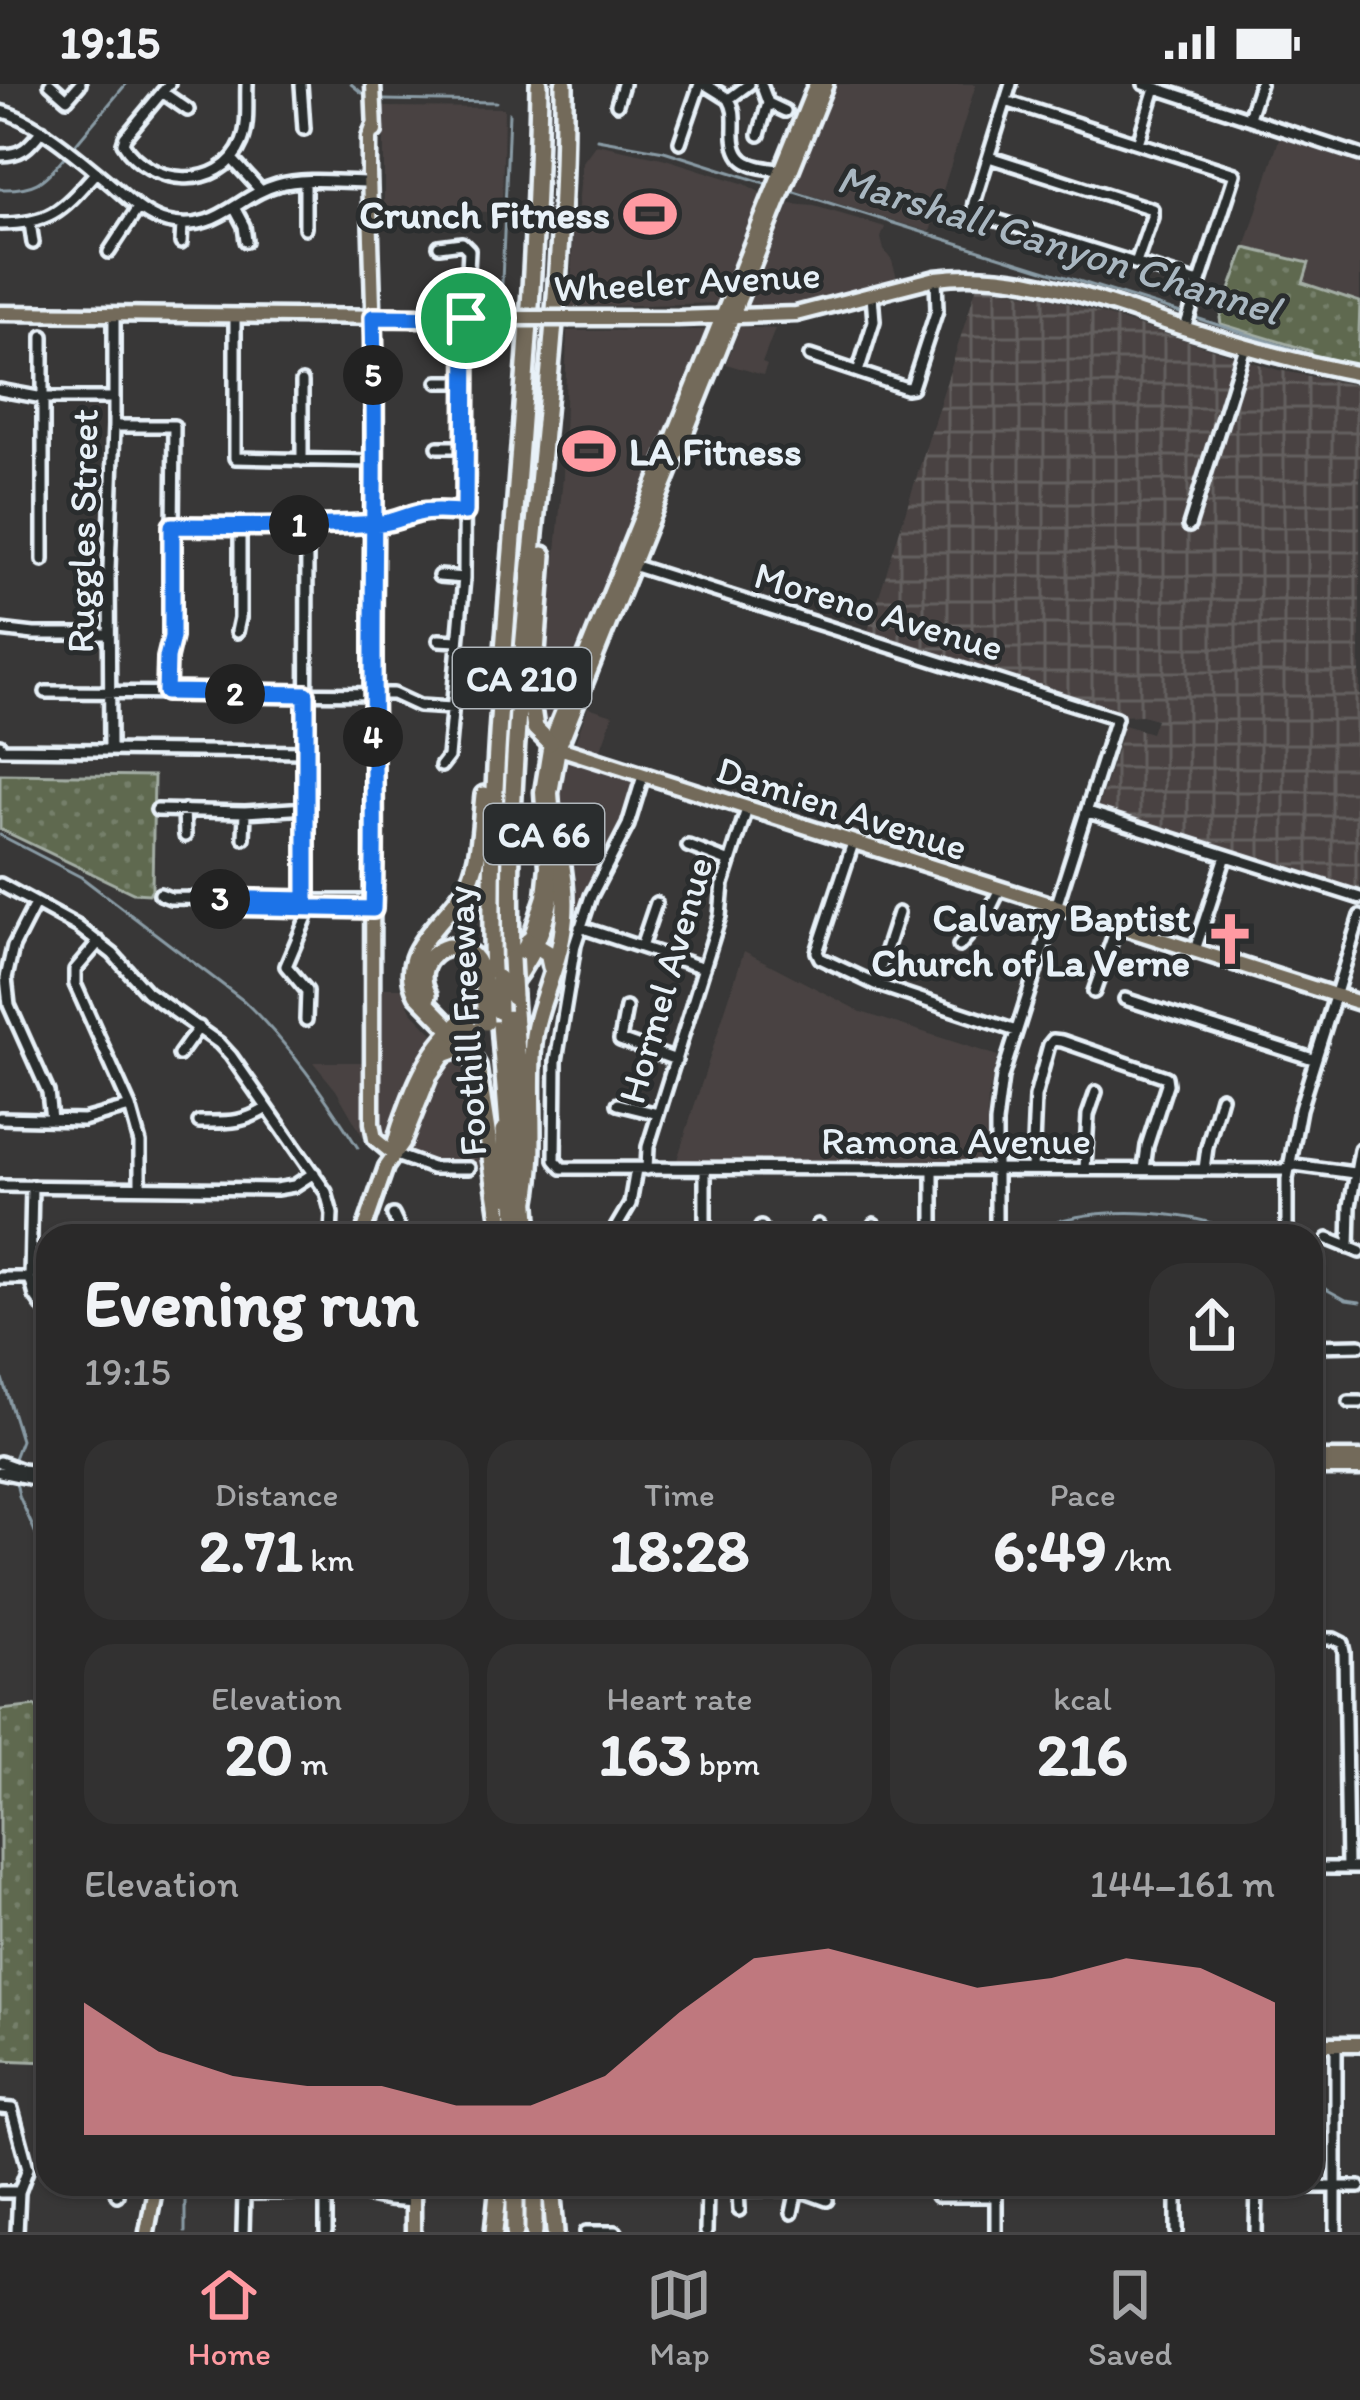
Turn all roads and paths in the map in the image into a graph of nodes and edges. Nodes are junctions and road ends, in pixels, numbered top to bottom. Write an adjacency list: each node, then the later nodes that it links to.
1 (50, 84): 2 (street)
2 (80, 84)
3 (247, 84): 36 (street)
4 (301, 84): 27 (street)
5 (374, 84): 26 (main road)
6 (539, 84): 65 (highway, Foothill Freeway / CA 210)
7 (564, 84): 29 (highway, Foothill Freeway / CA 210)
8 (623, 84): 20 (street)
9 (702, 84): 18 (street); 31 (street)
10 (749, 84): 18 (street)
11 (760, 84): 21 (street)
12 (815, 84): 38 (main road, CA 66)
13 (826, 84): 38 (main road, CA 66)
14 (1011, 84): 19 (street)
15 (1260, 84): 25 (street)
16 (1149, 86): 25 (street); 32 (street)
17 (165, 88): 22 (street); 36 (street)
18 (729, 99): 38 (street)
19 (1006, 101): 32 (street); 35 (street)
20 (617, 104)
21 (769, 104): 23 (street); 30 (street)
22 (188, 110)
23 (785, 111)
24 (0, 112): 28 (street)
25 (1249, 117): 34 (street)
26 (374, 127): 40 (main road); 51 (main road)
27 (304, 129)
28 (42, 130): 33 (street); 37 (street)
29 (563, 131): 77 (highway, Foothill Freeway / CA 210); 143 (highway)
30 (759, 135)
31 (680, 142)
32 (1138, 143): 56 (street)
33 (0, 154)
34 (1360, 155)
35 (989, 157): 54 (street); 54 (street)
36 (232, 159): 41 (street)
37 (96, 172): 42 (street); 44 (street)
38 (784, 176): 62 (main road, CA 66)
39 (305, 182): 40 (street); 41 (street); 47 (street)
40 (369, 182): 51 (main road)
41 (261, 191): 43 (street)
42 (138, 208): 46 (street); 53 (street)
43 (235, 209): 46 (street); 48 (street)
44 (30, 223): 45 (street); 49 (street)
45 (0, 224)
46 (182, 224): 50 (street)
47 (305, 228)
48 (246, 241)
49 (33, 243)
50 (181, 243)
51 (373, 243): 61 (main road)
52 (440, 246): 63 (street)
53 (109, 252)
54 (1136, 263): 56 (street)
55 (936, 278): 57 (main road, Wheeler Avenue); 64 (main road, Wheeler Avenue); 69 (street)
56 (1199, 283): 64 (street)
57 (872, 295): 62 (main road, Wheeler Avenue); 69 (street)
58 (0, 313): 59 (main road, Wheeler Avenue)
59 (115, 314): 60 (main road, Wheeler Avenue); 76 (street, Ruggles Street)
60 (235, 315): 61 (main road, Wheeler Avenue); 81 (street)
61 (373, 317): 63 (main road, Wheeler Avenue); 82 (main road)
62 (728, 317): 63 (main road, Wheeler Avenue, bridge); 90 (main road, CA 66)
63 (466, 318): 73 (street)
64 (1188, 320): 67 (main road, Wheeler Avenue)
65 (528, 327): 104 (highway, Foothill Freeway / CA 210); 143 (highway)
66 (44, 336): 75 (street)
67 (1245, 347): 70 (main road, Wheeler Avenue); 88 (street)
68 (810, 356): 69 (street)
69 (858, 372)
70 (1360, 374)
71 (302, 382): 81 (street)
72 (438, 382): 73 (street)
73 (465, 382): 80 (street)
74 (0, 391): 75 (street)
75 (44, 398): 76 (street); 89 (street)
76 (114, 398): 78 (street, Ruggles Street)
77 (548, 398): 105 (highway); 143 (highway, Foothill Freeway / CA 210)
78 (115, 426): 86 (street); 95 (street, Ruggles Street)
79 (438, 447): 80 (street)
80 (465, 447): 83 (street)
81 (302, 460): 82 (street)
82 (373, 460): 84 (main road)
83 (465, 512): 84 (street); 92 (street)
84 (373, 523): 85 (street); 102 (main road)
85 (307, 524): 87 (street); 101 (street)
86 (172, 526): 87 (street); 100 (street)
87 (240, 526): 94 (street)
88 (1189, 526)
89 (43, 560)
90 (628, 564): 105 (main road, CA 66); 116 (street, Moreno Avenue)
91 (439, 576): 92 (street)
92 (464, 578): 97 (street)
93 (0, 630): 95 (street)
94 (238, 632)
95 (109, 634): 99 (street, Ruggles Street)
96 (440, 640): 97 (street)
97 (458, 641): 103 (street)
98 (46, 692): 99 (street)
99 (110, 692): 100 (street); 107 (street, Ruggles Street)
100 (166, 692): 101 (street)
101 (306, 694): 102 (street); 108 (street)
102 (373, 694): 103 (street); 131 (main road)
103 (452, 708): 109 (street)
104 (497, 733): 143 (highway, Foothill Freeway / CA 210); 154 (highway)
105 (554, 746): 110 (main road, Damien Avenue); 117 (main road, CA 66); 138 (main road, CA 66)
106 (1, 747): 107 (street)
107 (110, 748): 108 (street)
108 (306, 752): 111 (street)
109 (441, 766)
110 (643, 776): 112 (main road, Damien Avenue); 136 (street)
111 (307, 808): 115 (street); 130 (street)
112 (747, 809): 120 (main road, Damien Avenue); 123 (street, Hormel Avenue)
113 (157, 810): 114 (street)
114 (184, 811): 115 (street); 118 (street)
115 (244, 812): 119 (street)
116 (1088, 812): 122 (street); 132 (street)
117 (553, 827): 138 (main road, CA 66); 144 (highway)
118 (185, 836)
119 (244, 838)
120 (854, 843): 125 (main road, Damien Avenue); 145 (street)
121 (688, 846): 123 (street)
122 (1226, 856): 127 (street); 141 (street)
123 (730, 862): 142 (street, Hormel Avenue)
124 (0, 884): 129 (street)
125 (1000, 889): 132 (main road, Damien Avenue); 139 (street)
126 (160, 894): 130 (street)
127 (1360, 898)
128 (656, 903): 140 (street)
129 (35, 904): 137 (street); 167 (street)
130 (306, 904): 131 (street); 152 (street)
131 (373, 905): 170 (main road)
132 (1056, 907): 135 (main road, Damien Avenue); 155 (street)
133 (898, 914): 145 (street)
134 (1360, 916): 147 (street)
135 (1117, 926): 141 (main road, Damien Avenue); 146 (street)
136 (580, 927): 140 (street); 175 (street, Ramona Avenue)
137 (99, 942): 153 (street); 163 (street)
138 (532, 943): 144 (highway); 154 (main road, CA 66)
139 (959, 946)
140 (641, 947): 142 (street)
141 (1195, 950): 147 (main road, Damien Avenue)
142 (704, 968): 159 (street, Hormel Avenue)
143 (498, 973): 151 (highway, Foothill Freeway / CA 210, bridge); 151 (highway, Foothill Freeway / CA 210, bridge); 154 (highway)
144 (550, 976): 188 (highway)
145 (874, 984): 155 (street)
146 (1094, 992)
147 (1335, 995): 149 (main road, Damien Avenue); 158 (street)
148 (1125, 999): 158 (street)
149 (1360, 1003)
150 (626, 1008): 159 (street)
151 (500, 1009): 188 (highway, Foothill Freeway / CA 210); 194 (highway, Foothill Freeway / CA 210); 195 (highway)
152 (306, 1020)
153 (200, 1027): 157 (street); 164 (street)
154 (457, 1030): 156 (main road); 168 (main road)
155 (1016, 1030): 182 (street)
156 (444, 1054): 172 (main road); 193 (highway)
157 (179, 1055)
158 (1313, 1059): 173 (street)
159 (676, 1060): 165 (street, Hormel Avenue)
160 (1096, 1092): 177 (street)
161 (1221, 1097): 179 (street)
162 (618, 1104): 165 (street)
163 (130, 1107): 167 (street); 187 (street)
164 (267, 1108): 169 (street); 183 (street)
165 (658, 1114): 175 (street, Hormel Avenue)
166 (0, 1118): 167 (street)
167 (51, 1119)
168 (401, 1121): 170 (main road); 172 (main road)
169 (200, 1122)
170 (372, 1124): 172 (main road)
171 (1360, 1150): 184 (street)
172 (393, 1154): 174 (street); 191 (main road)
173 (1289, 1167): 179 (street, Ramona Avenue); 184 (street, Ramona Avenue); 201 (street)
174 (469, 1168)
175 (642, 1169): 180 (street, Ramona Avenue); 197 (street, Hormel Avenue)
176 (1032, 1169): 177 (street, Ramona Avenue); 178 (street); 182 (street, Ramona Avenue)
177 (1085, 1169): 178 (street, Ramona Avenue)
178 (1144, 1169): 179 (street, Ramona Avenue)
179 (1204, 1169)
180 (705, 1170): 181 (street, Ramona Avenue); 198 (street)
181 (933, 1170): 182 (street, Ramona Avenue); 199 (street)
182 (996, 1170): 200 (street)
183 (314, 1173): 187 (street); 190 (street)
184 (1354, 1173): 205 (street)
185 (0, 1186): 186 (street)
186 (32, 1186): 187 (street); 203 (street)
187 (140, 1187)
188 (527, 1200): 196 (highway, Foothill Freeway / CA 210)
189 (393, 1215): 192 (street)
190 (331, 1224)
191 (364, 1224)
192 (397, 1224)
193 (514, 1224)
194 (516, 1224)
195 (516, 1224)
196 (520, 1224)
197 (618, 1224)
198 (705, 1224)
199 (933, 1224)
200 (996, 1224)
201 (1287, 1224)
202 (1328, 1239): 205 (street)
203 (31, 1246): 204 (street); 207 (street)
204 (36, 1246)
205 (1354, 1250)
206 (0, 1278): 207 (street)
207 (30, 1278): 208 (street)
208 (36, 1299)
209 (1323, 1346): 210 (street)
210 (1360, 1346)
211 (1323, 1458): 212 (main road)
212 (1360, 1458)
213 (0, 1462): 217 (street)
214 (1323, 1468): 215 (main road)
215 (1360, 1468)
216 (0, 1472): 218 (street)
217 (36, 1474)
218 (36, 1476)
219 (1323, 1639): 221 (street)
220 (1360, 1728): 221 (street)
221 (1345, 1729): 223 (street)
222 (1323, 1868): 223 (street)
223 (1347, 1868): 224 (street)
224 (1360, 1868)
225 (1323, 2044): 226 (main road)
226 (1336, 2044): 227 (main road); 230 (street)
227 (1360, 2044)
228 (6, 2109): 233 (street)
229 (1323, 2187): 230 (street)
230 (1336, 2187): 231 (street); 269 (street)
231 (1360, 2188)
232 (0, 2192): 233 (street)
233 (19, 2192): 254 (street)
234 (158, 2196): 255 (main road)
235 (244, 2196): 256 (street)
236 (326, 2196): 257 (street)
237 (368, 2196): 251 (street)
238 (413, 2196): 251 (main road)
239 (498, 2196): 259 (highway)
240 (515, 2196): 260 (highway)
241 (531, 2196): 261 (highway)
242 (552, 2196): 262 (highway)
243 (707, 2196): 265 (street)
244 (738, 2196): 252 (street)
245 (795, 2196): 253 (street)
246 (816, 2196): 250 (street)
247 (996, 2196): 266 (street)
248 (1177, 2196): 267 (street)
249 (1256, 2196): 268 (street)
250 (827, 2200)
251 (413, 2202): 258 (main road)
252 (739, 2210)
253 (792, 2212)
254 (16, 2232)
255 (152, 2232)
256 (243, 2232)
257 (326, 2232)
258 (413, 2232)
259 (494, 2232)
260 (515, 2232)
261 (531, 2232)
262 (555, 2232)
263 (586, 2232): 264 (street)
264 (616, 2232)
265 (706, 2232)
266 (996, 2232)
267 (1177, 2232)
268 (1256, 2232)
269 (1336, 2232)

